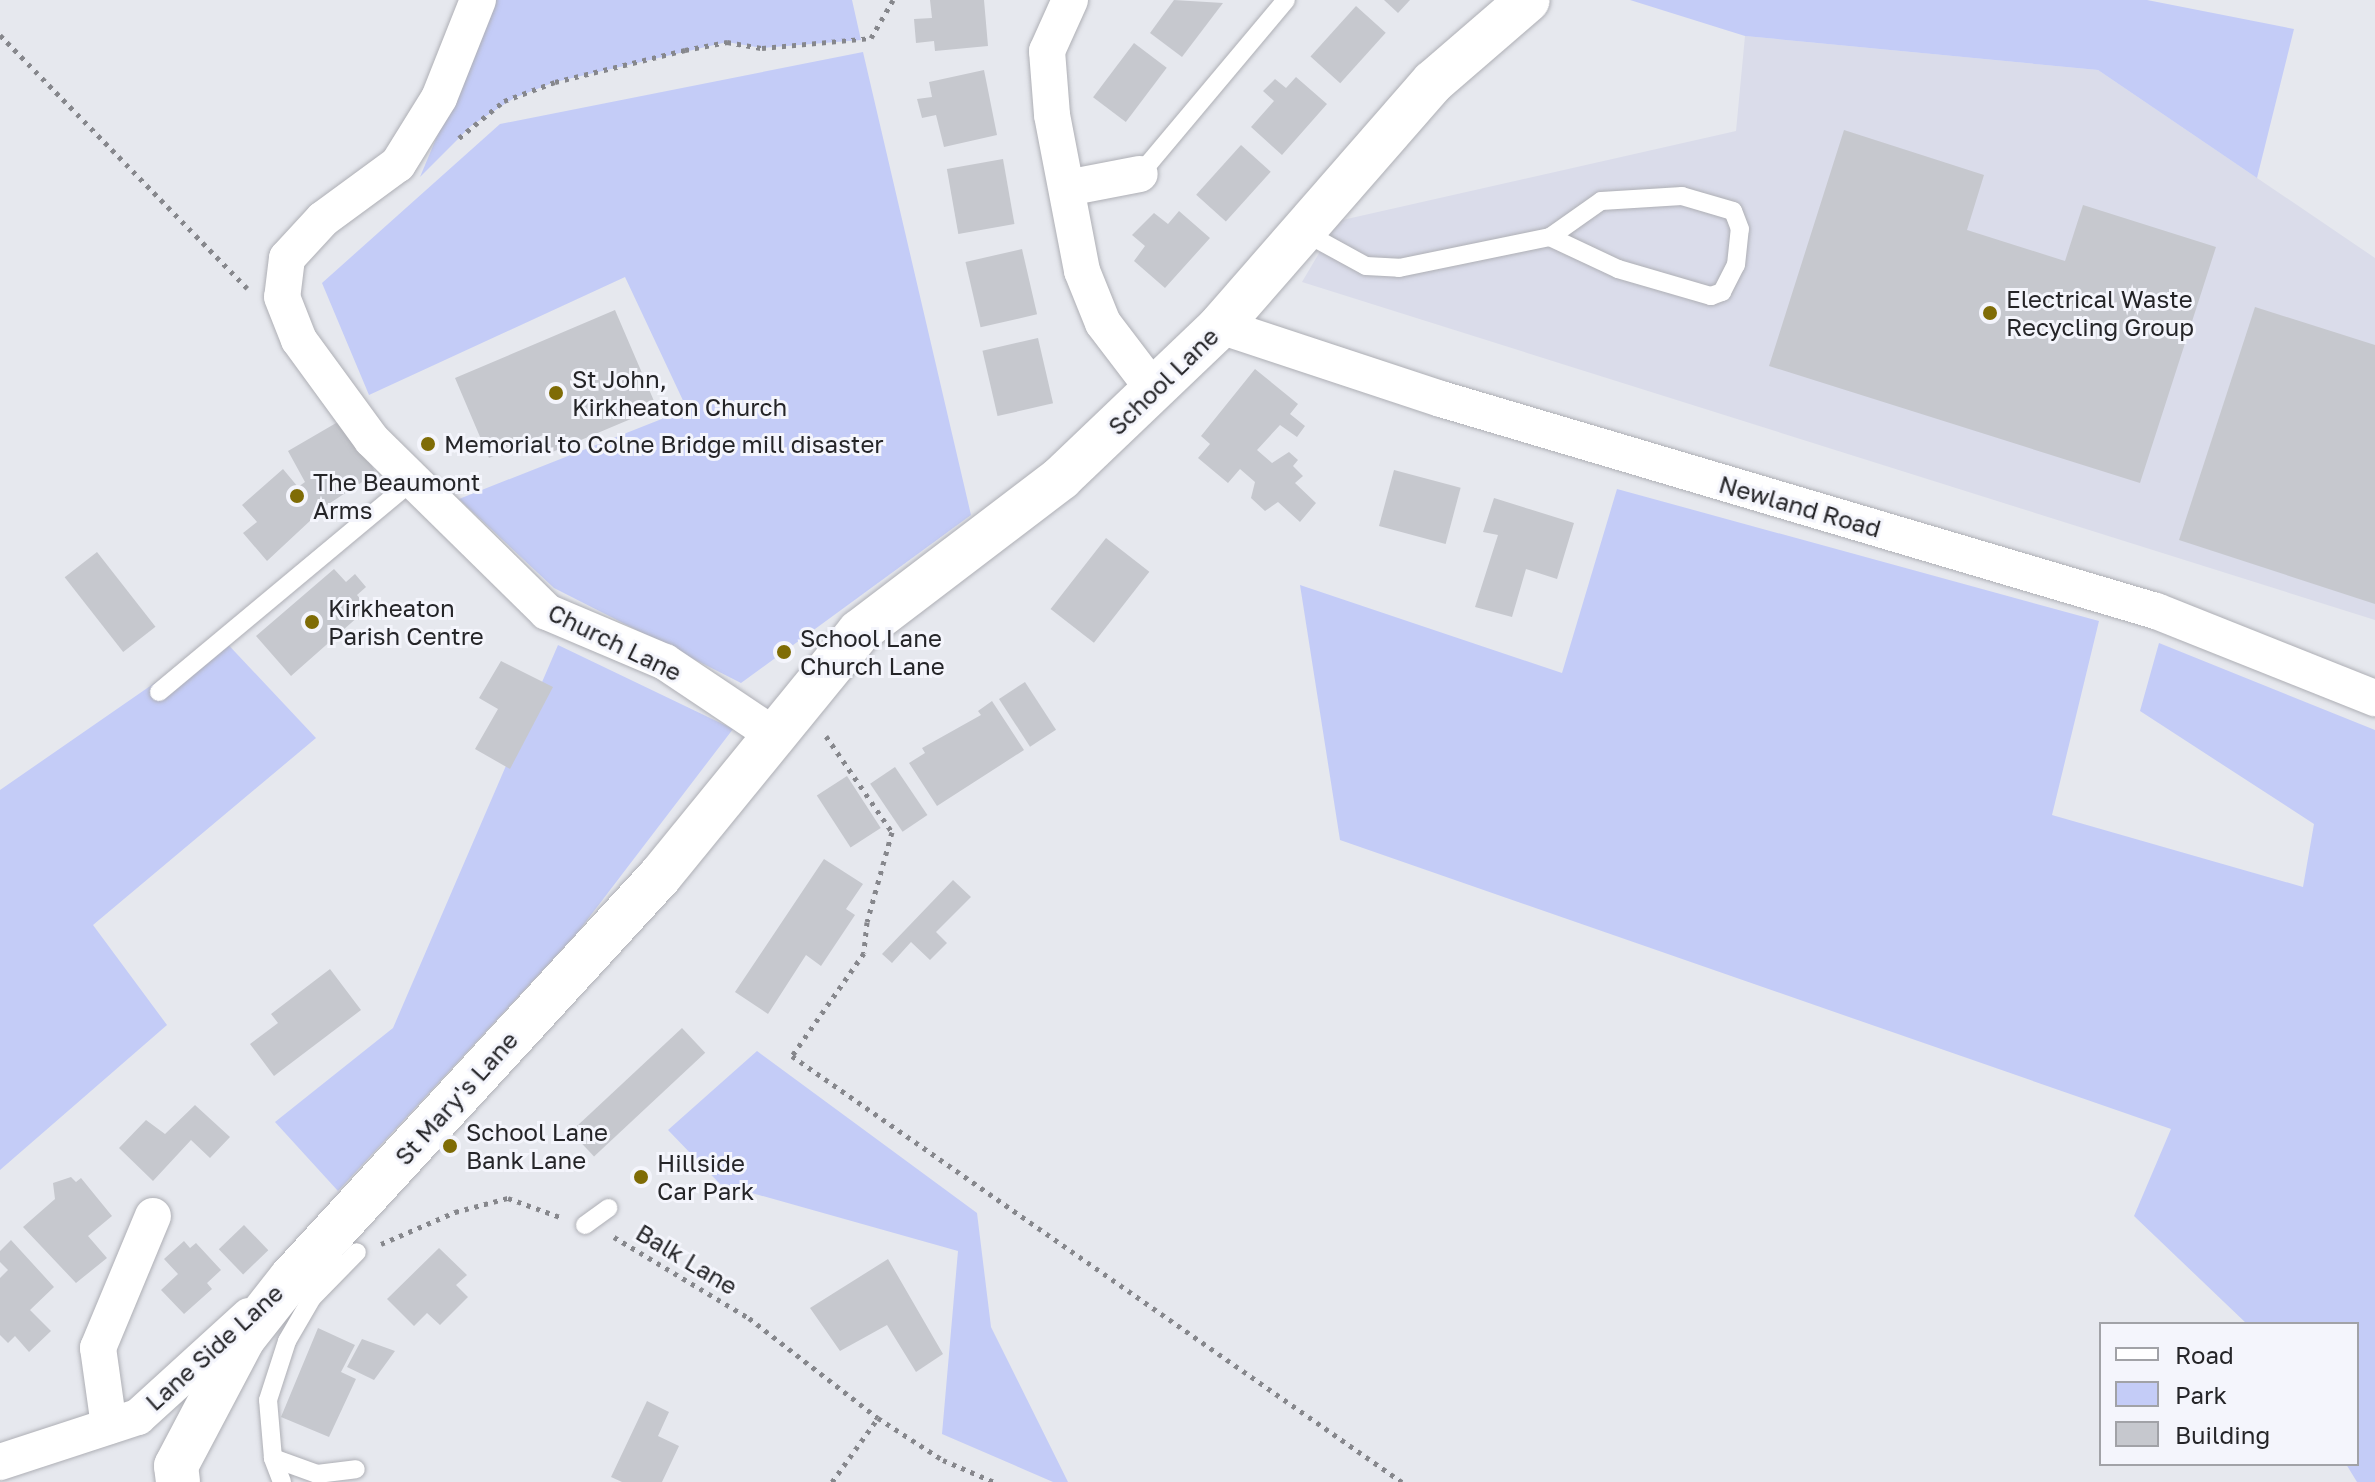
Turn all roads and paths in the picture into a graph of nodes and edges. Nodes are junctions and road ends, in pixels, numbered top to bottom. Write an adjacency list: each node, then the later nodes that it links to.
1 (478, 0): 11 (street, Church Lane)
2 (1070, 0): 6 (street)
3 (1286, 0): 5 (lane)
4 (1528, 0): 7 (street, School Lane)
5 (1140, 174): 6 (street)
6 (1067, 188): 10 (street)
7 (1302, 231): 8 (lane); 9 (street, School Lane)
8 (1550, 237): 8 (lane)
9 (1220, 326): 10 (street, School Lane); 13 (street, Newland Road)
10 (1154, 390): 14 (street, School Lane)
11 (413, 480): 12 (lane); 14 (street, Church Lane)
12 (159, 692)
13 (2375, 698)
14 (774, 735): 20 (street, St Mary's Lane)
15 (826, 737): 30 (path)
16 (608, 1208): 18 (lane)
17 (153, 1216): 22 (street)
18 (585, 1225): 19 (path, Balk Lane); 21 (path, Balk Lane)
19 (357, 1252): 23 (lane)
20 (291, 1278): 22 (street, Lane Side Lane); 26 (street, St Mary's Lane)
21 (878, 1418): 28 (path); 29 (path, Balk Lane)
22 (109, 1426): 24 (street, Lane Side Lane)
23 (273, 1458): 25 (lane); 27 (lane)
24 (0, 1462)
25 (356, 1469)
26 (178, 1482)
27 (282, 1482)
28 (832, 1482)
29 (994, 1482)
30 (1402, 1482)

